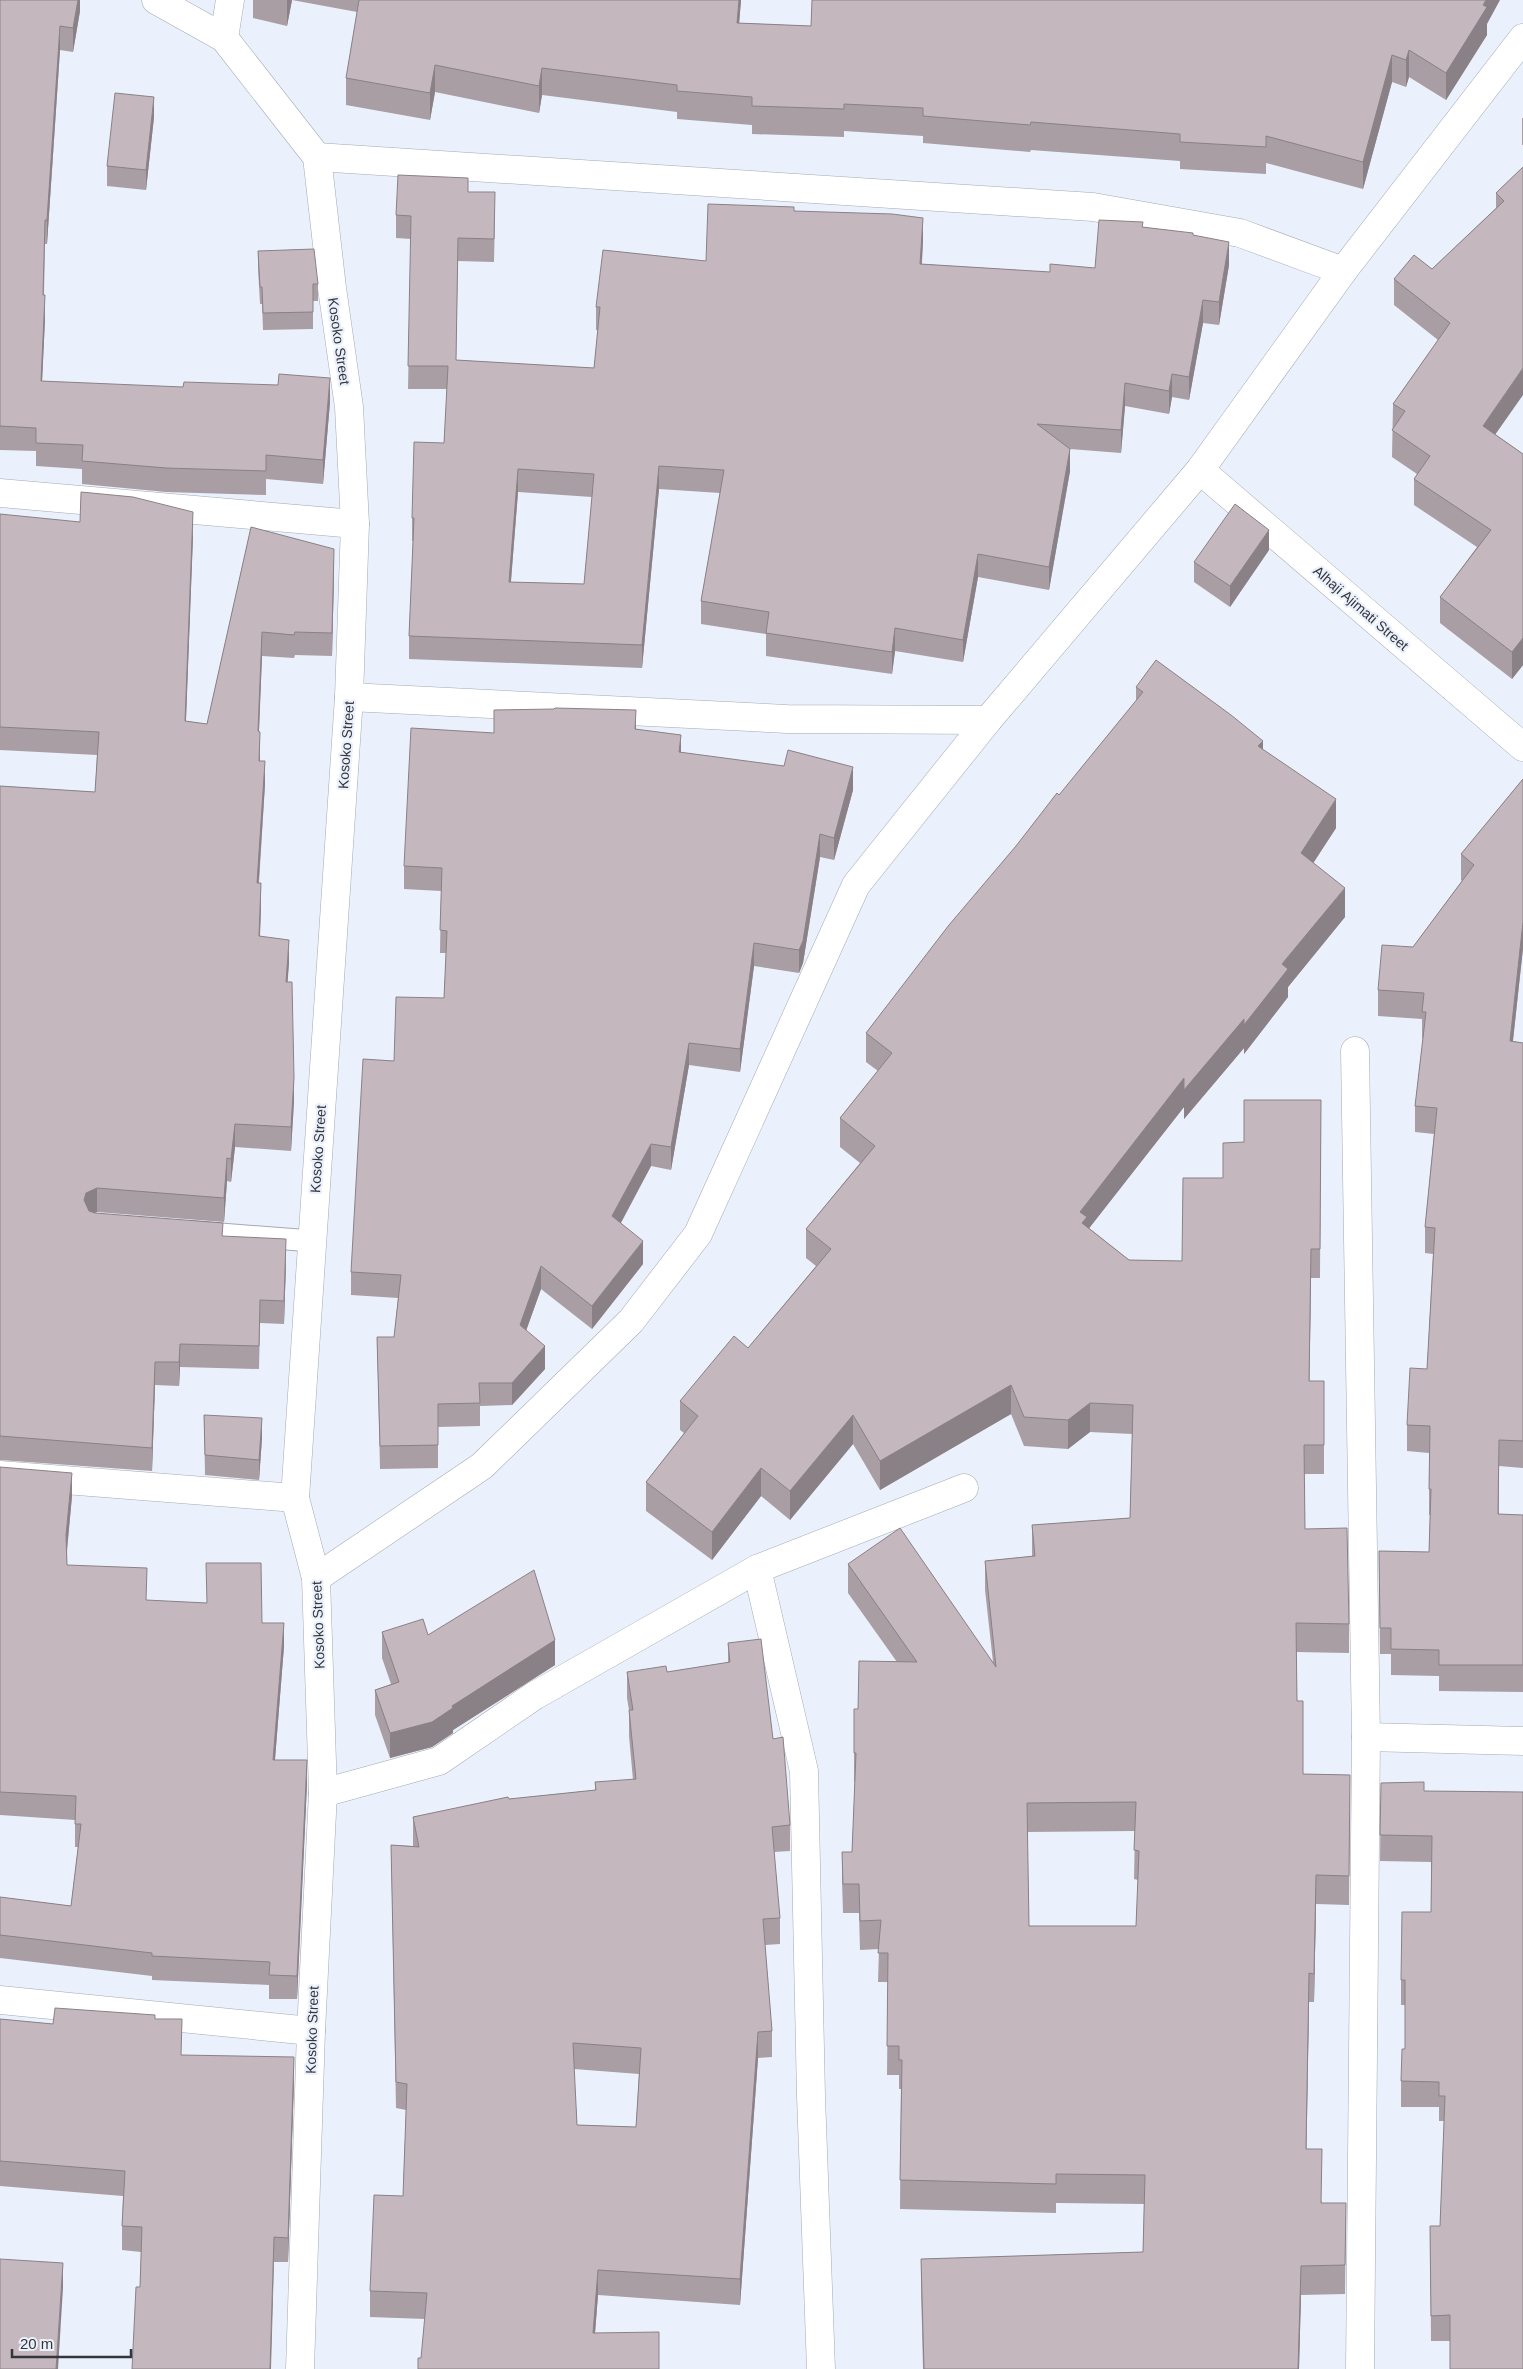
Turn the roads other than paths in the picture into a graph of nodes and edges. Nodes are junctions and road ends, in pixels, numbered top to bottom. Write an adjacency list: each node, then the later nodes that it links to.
1 (156, 0): 3 (street)
2 (230, 0): 3 (street)
3 (224, 38): 5 (street)
4 (1523, 38): 6 (street)
5 (317, 157): 6 (street); 9 (street, Kosoko Street)
6 (1343, 271): 7 (street)
7 (1200, 470): 11 (street); 12 (street, Alhaji Ajimati Street)
8 (0, 493): 9 (street)
9 (355, 524): 10 (street, Kosoko Street)
10 (349, 697): 11 (street); 15 (street, Kosoko Street)
11 (988, 720): 20 (street)
12 (1523, 747)
13 (1355, 1051): 21 (street)
14 (175, 1231): 15 (lane)
15 (312, 1241): 18 (street, Kosoko Street)
16 (0, 1475): 18 (street)
17 (964, 1488): 19 (street)
18 (295, 1498): 20 (street, Kosoko Street)
19 (757, 1568): 23 (street); 27 (street)
20 (316, 1578): 23 (street, Kosoko Street)
21 (1366, 1737): 22 (street); 28 (street)
22 (1523, 1741)
23 (323, 1793): 25 (street, Kosoko Street)
24 (0, 2000): 25 (street)
25 (311, 2031): 26 (street, Kosoko Street)
26 (300, 2369)
27 (821, 2369)
28 (1360, 2369)

